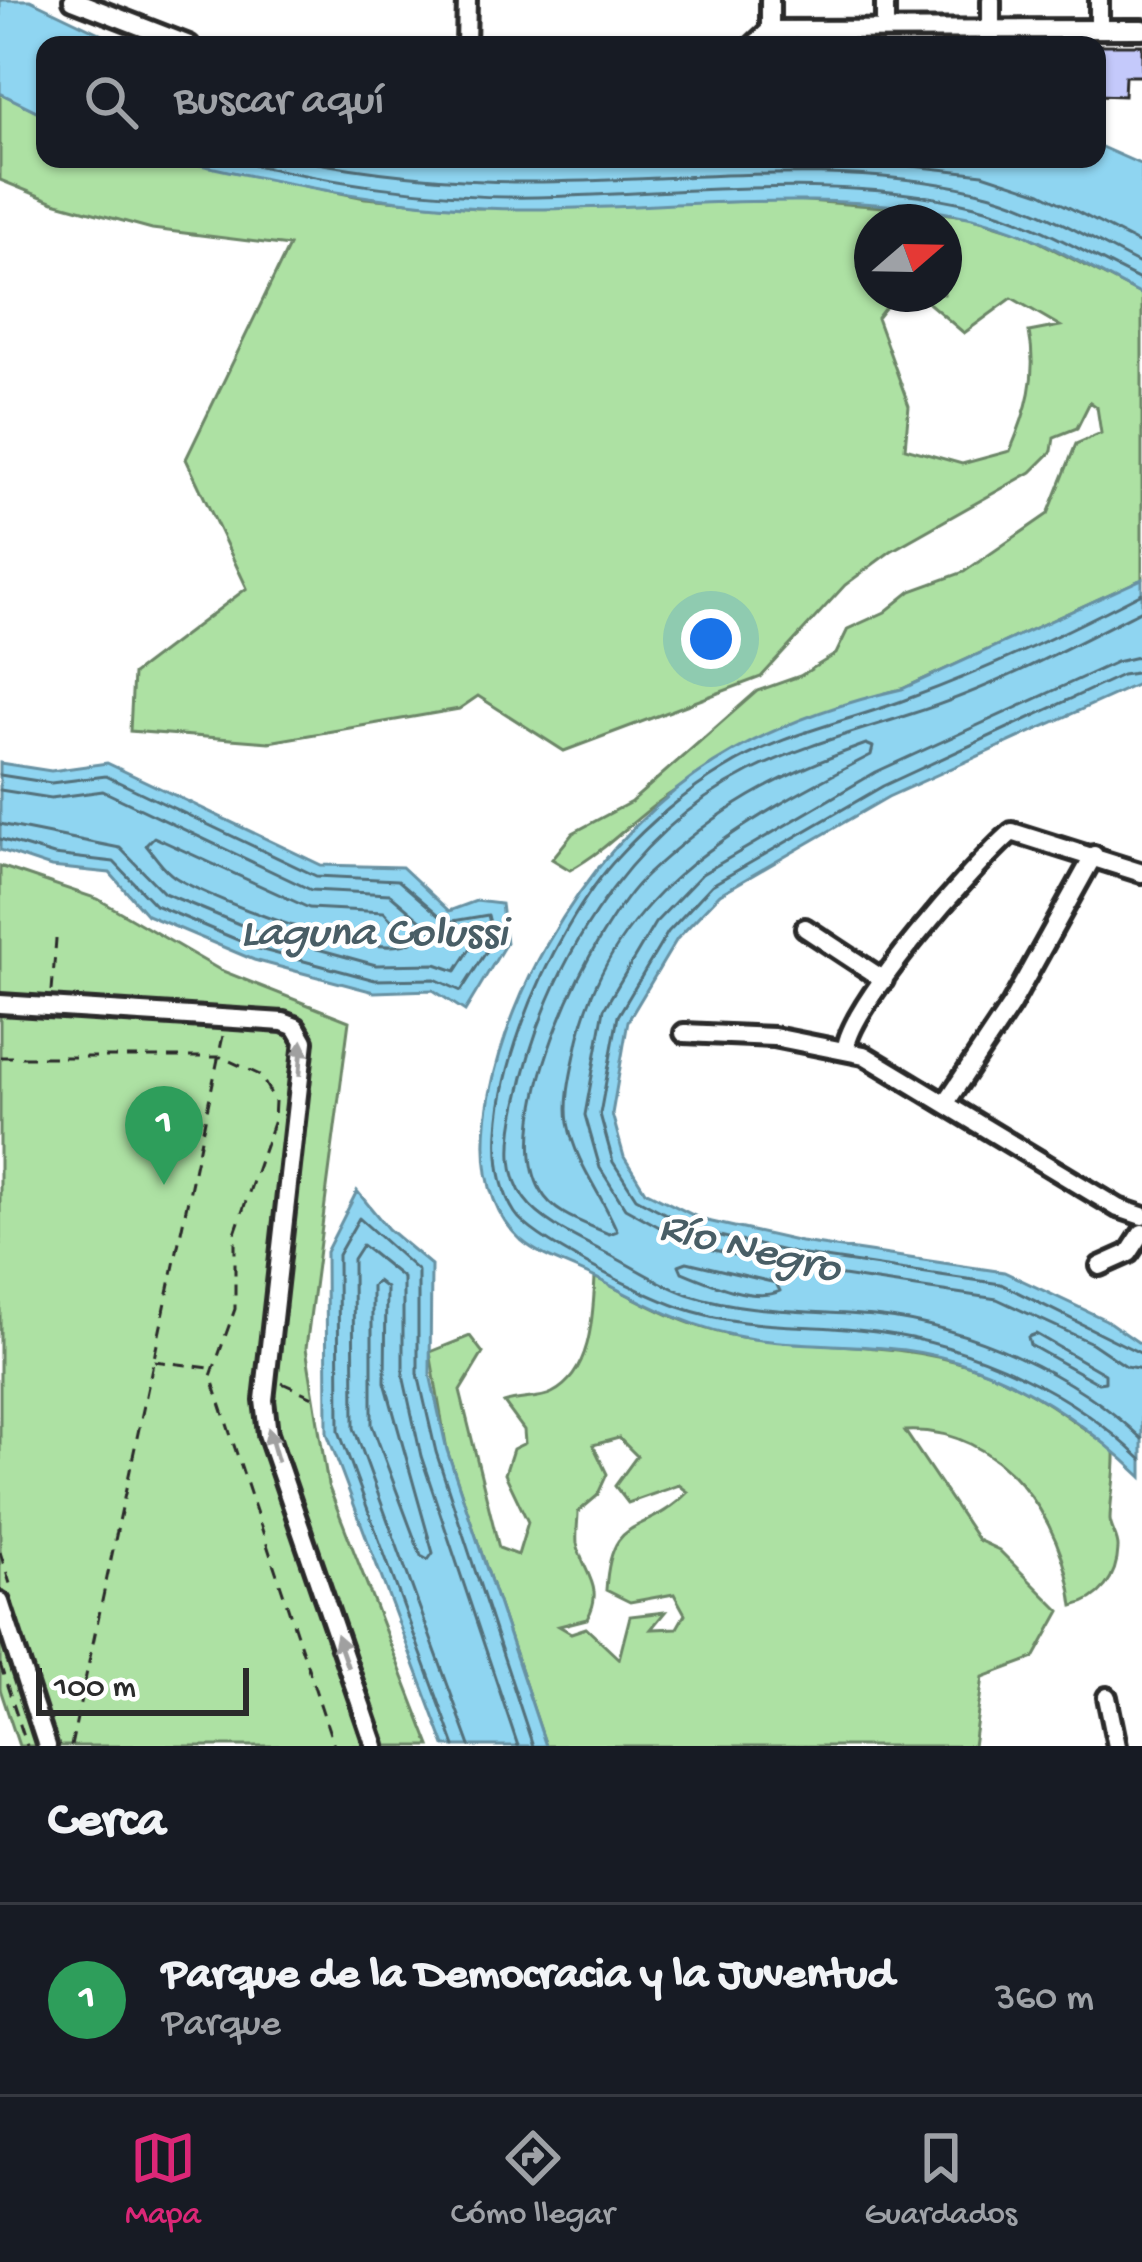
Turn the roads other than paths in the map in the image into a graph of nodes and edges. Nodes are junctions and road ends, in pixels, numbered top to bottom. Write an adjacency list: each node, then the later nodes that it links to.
1 (73, 0): 12 (street)
2 (467, 0): 13 (street)
3 (770, 0): 11 (street)
4 (885, 0): 7 (street)
5 (991, 0): 8 (street)
6 (1099, 0): 9 (street)
7 (885, 28): 8 (street); 11 (street)
8 (991, 28): 9 (street)
9 (1099, 28): 10 (street)
10 (1142, 29)
11 (770, 30): 14 (street)
12 (166, 36)
13 (466, 36)
14 (764, 36)
15 (1094, 855): 16 (street); 18 (street); 22 (street)
16 (1142, 873)
17 (805, 928): 18 (street)
18 (884, 980): 21 (street)
19 (0, 1004): 29 (street, one-way to 19)
20 (684, 1033): 21 (street)
21 (846, 1048): 22 (street)
22 (947, 1101): 23 (street)
23 (1142, 1216)
24 (1142, 1233): 25 (street)
25 (1100, 1266)
26 (0, 1602): 28 (street)
27 (1107, 1697): 30 (street)
28 (47, 1746)
29 (375, 1746)
30 (1118, 1746)

